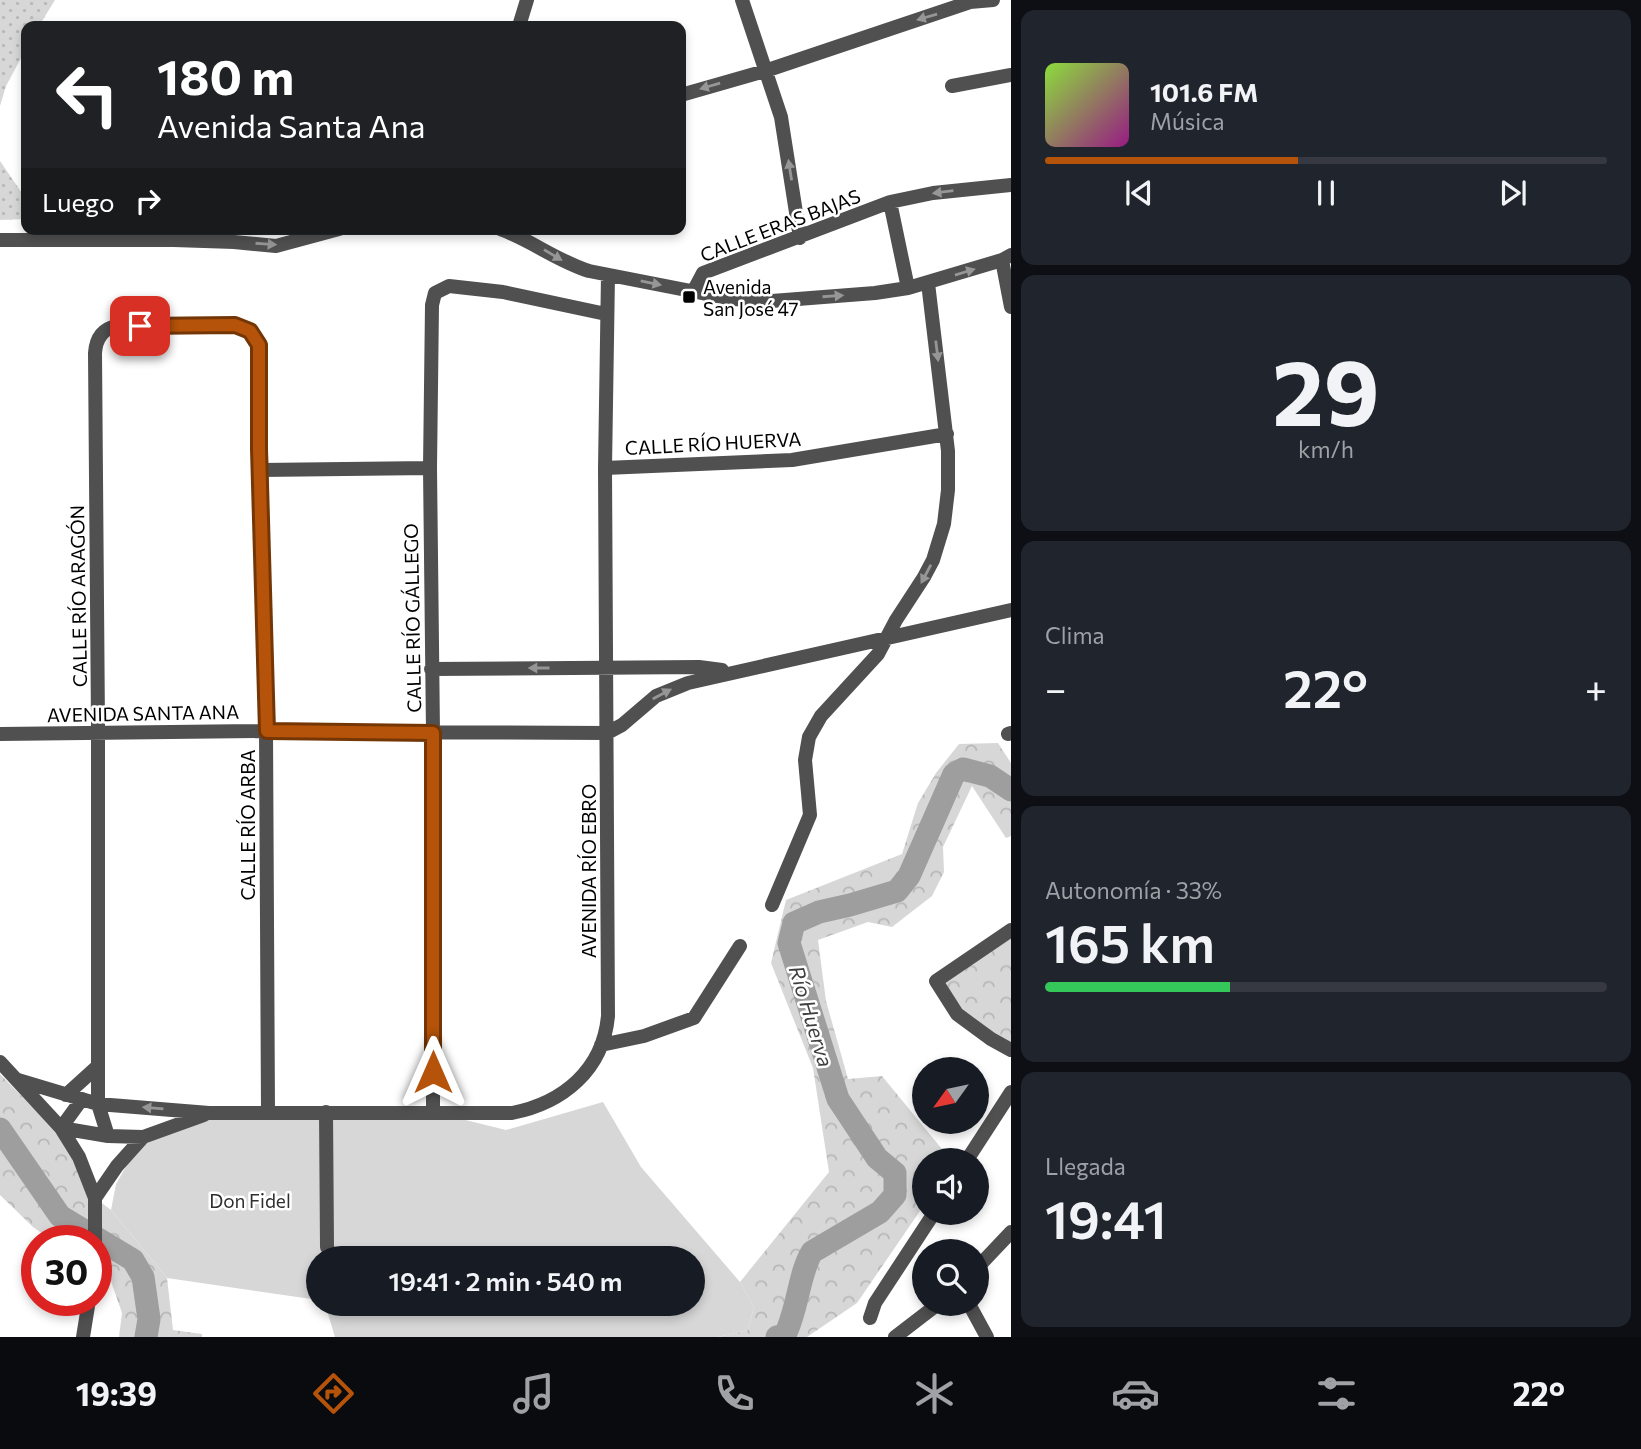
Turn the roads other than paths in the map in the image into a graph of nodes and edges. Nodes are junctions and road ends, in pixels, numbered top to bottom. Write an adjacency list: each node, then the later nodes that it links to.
1 (527, 0): 5 (street)
2 (743, 0): 6 (street)
3 (993, 0): 4 (street)
4 (968, 1): 6 (street, one-way to 6)
5 (521, 21)
6 (765, 71): 9 (street, one-way to 9); 16 (street, one-way to 6)
7 (1011, 75): 8 (street)
8 (952, 86)
9 (686, 94)
10 (1011, 185): 11 (street, CALLE ERAS BAJAS, one-way to 11)
11 (890, 202): 16 (street, CALLE ERAS BAJAS); 22 (street, CALLE ERAS BAJAS)
12 (124, 235): 18 (street)
13 (173, 235): 14 (street, one-way to 14); 18 (street)
14 (317, 235)
15 (515, 235): 20 (street, one-way to 20)
16 (800, 238): 23 (street, CALLE ERAS BAJAS)
17 (0, 240): 18 (street)
18 (109, 242)
19 (1006, 258): 21 (street, one-way to 19); 24 (street)
20 (608, 275): 23 (street, one-way to 23); 25 (street, AVENIDA RÍO EBRO)
21 (928, 283): 22 (street); 27 (street, one-way to 27)
22 (908, 288): 23 (street, one-way to 22)
23 (693, 292)
24 (1011, 307)
25 (606, 314): 28 (street, CALLE RÍO GÁLLEGO); 29 (street, AVENIDA RÍO EBRO)
26 (250, 331): 30 (street, CALLE RÍO ARBA); 37 (street, CALLE RÍO ARAGÓN)
27 (947, 434): 29 (street, CALLE RÍO HUERVA); 32 (street, one-way to 32)
28 (430, 468): 30 (street); 34 (street, CALLE RÍO GÁLLEGO)
29 (605, 468): 33 (street, AVENIDA RÍO EBRO)
30 (260, 470): 36 (street, CALLE RÍO ARBA)
31 (1011, 610): 32 (street)
32 (885, 639): 35 (street); 41 (street)
33 (607, 668): 34 (street, one-way to 34); 35 (street); 39 (street, AVENIDA RÍO EBRO)
34 (431, 669): 38 (street, CALLE RÍO GÁLLEGO)
35 (731, 671): 39 (street, one-way to 35)
36 (267, 731): 37 (street, AVENIDA SANTA ANA); 38 (street, AVENIDA SANTA ANA); 53 (street, CALLE RÍO ARBA)
37 (98, 733): 40 (street, AVENIDA SANTA ANA); 47 (street, CALLE RÍO ARAGÓN)
38 (433, 733): 39 (street, AVENIDA SANTA ANA); 55 (street, CALLE RÍO GÁLLEGO)
39 (607, 733): 44 (street, AVENIDA RÍO EBRO)
40 (0, 734)
41 (772, 905)
42 (1011, 930): 45 (street)
43 (740, 946): 44 (street)
44 (601, 1045): 55 (street, AVENIDA RÍO EBRO)
45 (1011, 1050)
46 (0, 1062): 48 (street)
47 (97, 1066): 50 (street); 52 (street, CALLE RÍO ARAGÓN)
48 (18, 1080): 50 (street, AVENIDA RÍO EBRO); 57 (street)
49 (1011, 1092): 60 (street)
50 (66, 1095): 51 (street, AVENIDA RÍO EBRO)
51 (82, 1100): 52 (street, AVENIDA RÍO EBRO); 57 (street)
52 (98, 1104): 56 (street, AVENIDA RÍO EBRO, one-way to 52); 58 (street, CALLE RÍO ARAGÓN)
53 (268, 1112): 54 (street, AVENIDA RÍO EBRO); 56 (street, AVENIDA RÍO EBRO)
54 (326, 1112): 55 (street, AVENIDA RÍO EBRO); 65 (street)
55 (433, 1112)
56 (209, 1113): 59 (street, AVENIDA RÍO EBRO)
57 (61, 1129): 58 (street, AVENIDA RÍO EBRO); 61 (street)
58 (108, 1136): 59 (street, AVENIDA RÍO EBRO)
59 (143, 1137): 61 (street, AVENIDA RÍO EBRO)
60 (975, 1148)
61 (95, 1198): 62 (street)
62 (95, 1225)
63 (926, 1225): 70 (street)
64 (1011, 1232): 66 (street)
65 (327, 1246)
66 (989, 1255)
67 (86, 1316): 72 (street)
68 (922, 1316): 71 (street)
69 (976, 1316): 73 (street)
70 (870, 1318)
71 (895, 1336)
72 (83, 1337)
73 (987, 1337)

